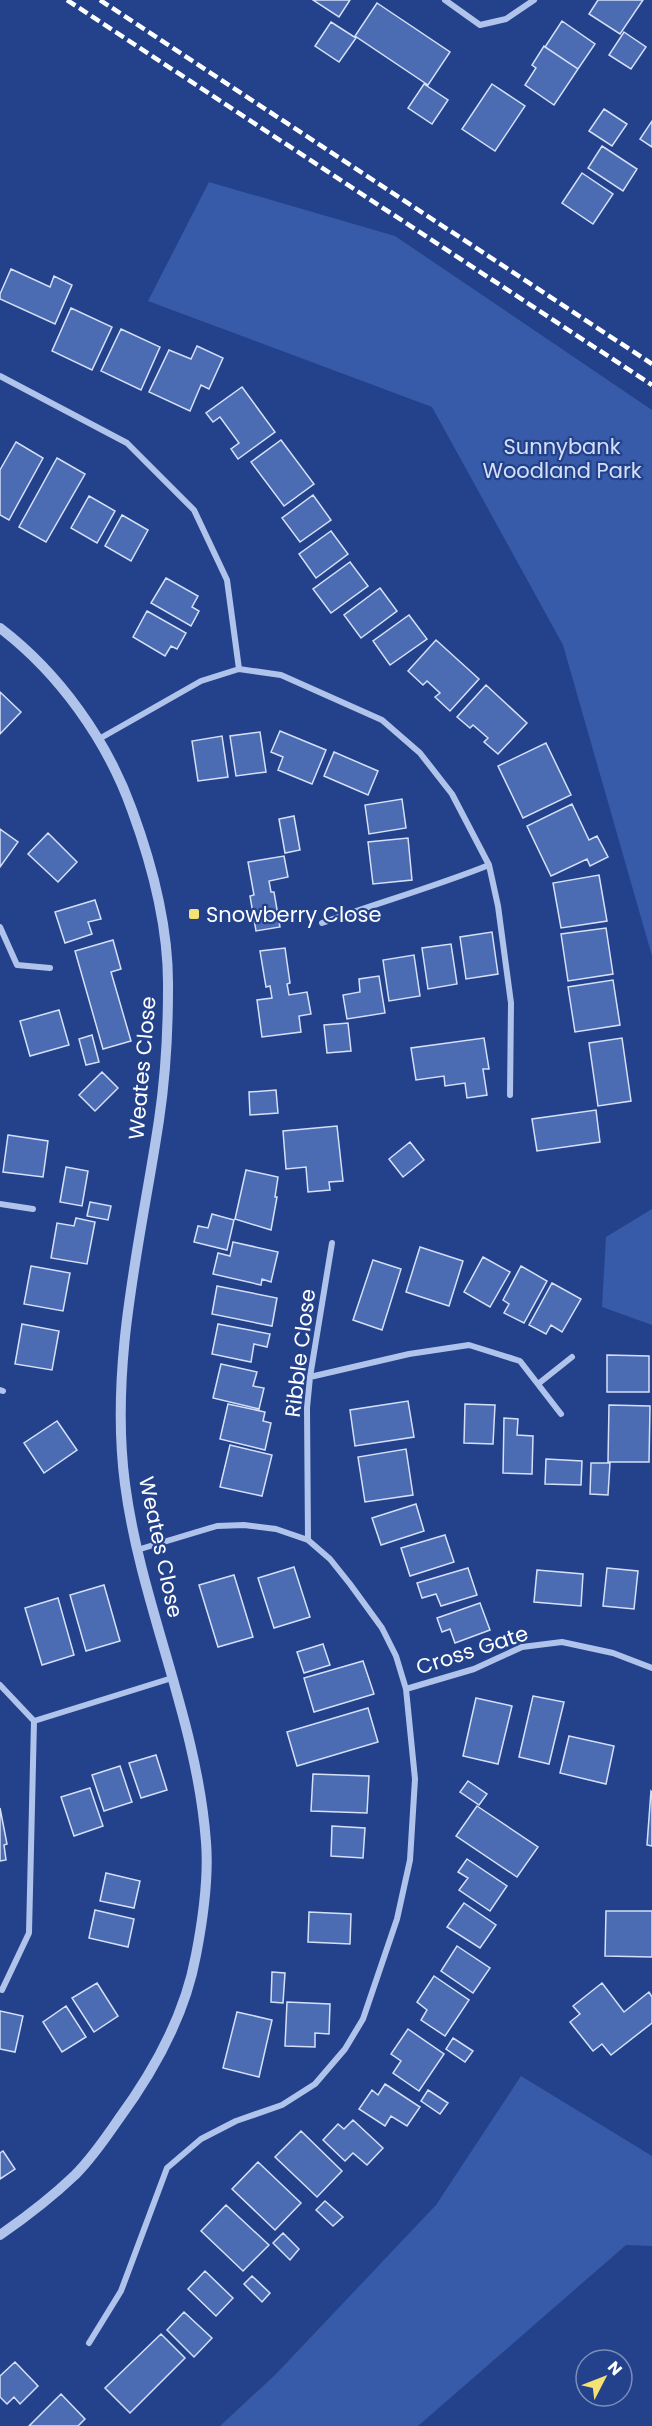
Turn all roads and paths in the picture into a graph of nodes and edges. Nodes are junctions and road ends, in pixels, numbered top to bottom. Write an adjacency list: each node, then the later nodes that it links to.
1 (445, 0): 2 (street)
2 (534, 0)
3 (0, 376): 5 (street)
4 (0, 628): 6 (street, Weates Close)
5 (239, 669): 6 (street); 7 (street)
6 (99, 739): 20 (street, Weates Close)
7 (489, 865): 8 (street); 11 (street)
8 (322, 923)
9 (0, 927): 10 (street)
10 (50, 968)
11 (510, 1095)
12 (0, 1204): 13 (street)
13 (33, 1209)
14 (332, 1243): 16 (street, Ribble Close)
15 (572, 1357): 17 (street)
16 (310, 1377): 17 (street); 19 (street, Ribble Close)
17 (538, 1384): 18 (street)
18 (561, 1414)
19 (308, 1540): 20 (street); 24 (street)
20 (137, 1550): 22 (street, Weates Close)
21 (652, 1668): 24 (street, Cross Gate)
22 (172, 1677): 25 (street); 27 (street, Weates Close)
23 (0, 1684): 25 (street)
24 (406, 1689): 28 (street)
25 (34, 1721): 26 (street)
26 (2, 1990)
27 (0, 2235)
28 (90, 2343)

